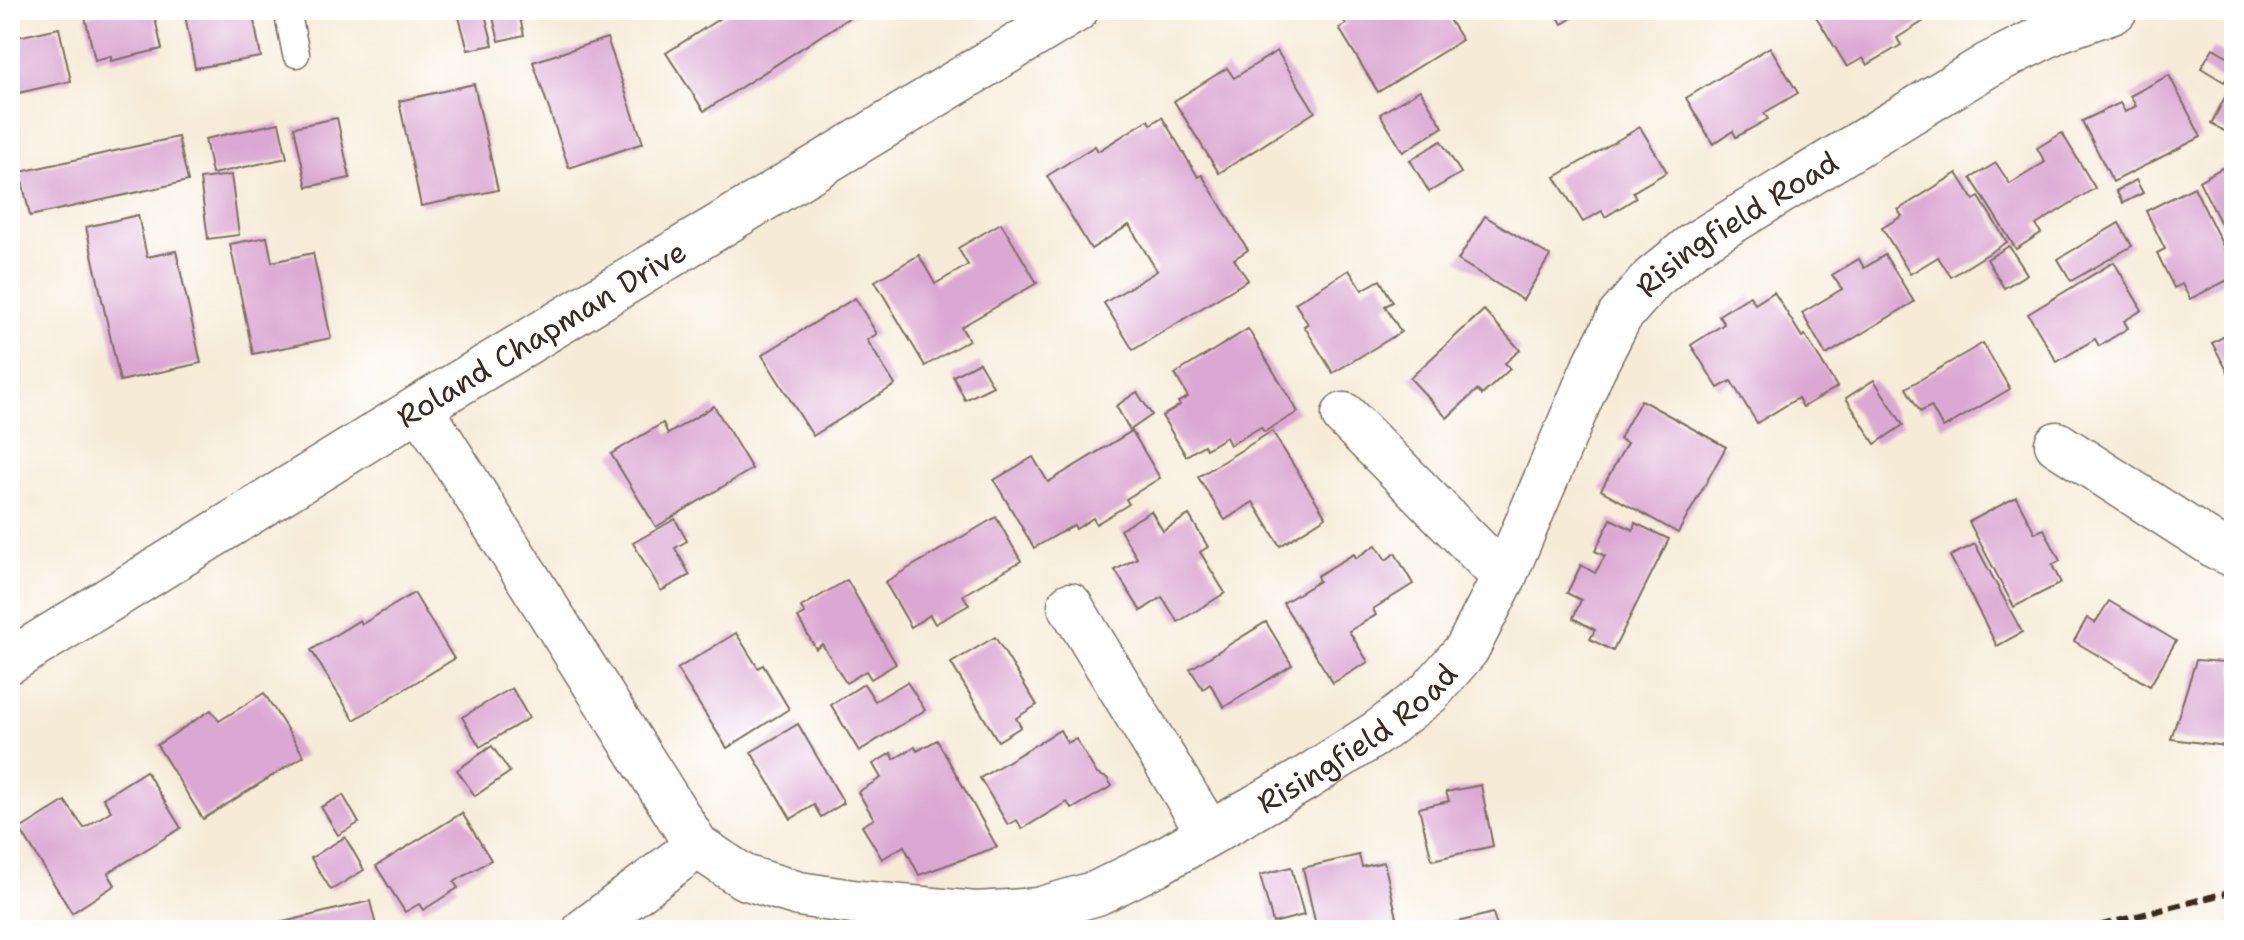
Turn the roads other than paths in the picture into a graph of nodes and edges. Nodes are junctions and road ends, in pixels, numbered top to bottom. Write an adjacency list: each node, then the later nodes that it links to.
1 (287, 10): 4 (lane)
2 (1076, 10): 5 (street, Roland Chapman Drive)
3 (2115, 10): 9 (street, Risingfield Road)
4 (296, 54)
5 (420, 407): 11 (street, Roland Chapman Drive); 13 (street)
6 (1344, 415): 9 (street)
7 (2057, 444): 8 (street)
8 (2234, 555)
9 (1504, 577): 12 (street, Risingfield Road)
10 (1070, 605): 12 (street)
11 (10, 661)
12 (1209, 833): 13 (street, Risingfield Road)
13 (697, 846): 14 (street)
14 (585, 930)

